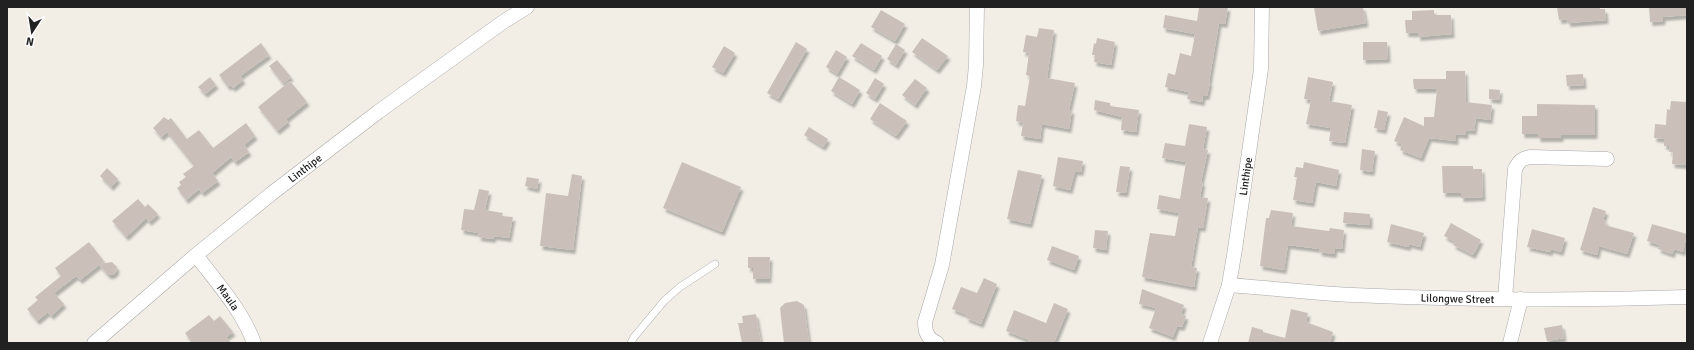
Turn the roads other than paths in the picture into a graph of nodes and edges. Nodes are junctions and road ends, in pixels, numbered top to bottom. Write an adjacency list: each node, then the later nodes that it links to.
1 (527, 7): 5 (street, Linthipe)
2 (977, 7): 14 (street)
3 (1262, 7): 7 (street, Linthipe)
4 (1606, 159): 9 (street)
5 (196, 255): 11 (street, Linthipe); 12 (street, Maula)
6 (715, 264): 13 (lane)
7 (1229, 285): 9 (street, Lilongwe Street); 15 (street, Linthipe)
8 (1687, 297): 10 (street, Lilongwe Street)
9 (1504, 299): 10 (street, Lilongwe Street)
10 (1521, 300): 16 (street)
11 (94, 343)
12 (254, 343)
13 (631, 343)
14 (936, 343)
15 (1210, 343)
16 (1510, 343)

